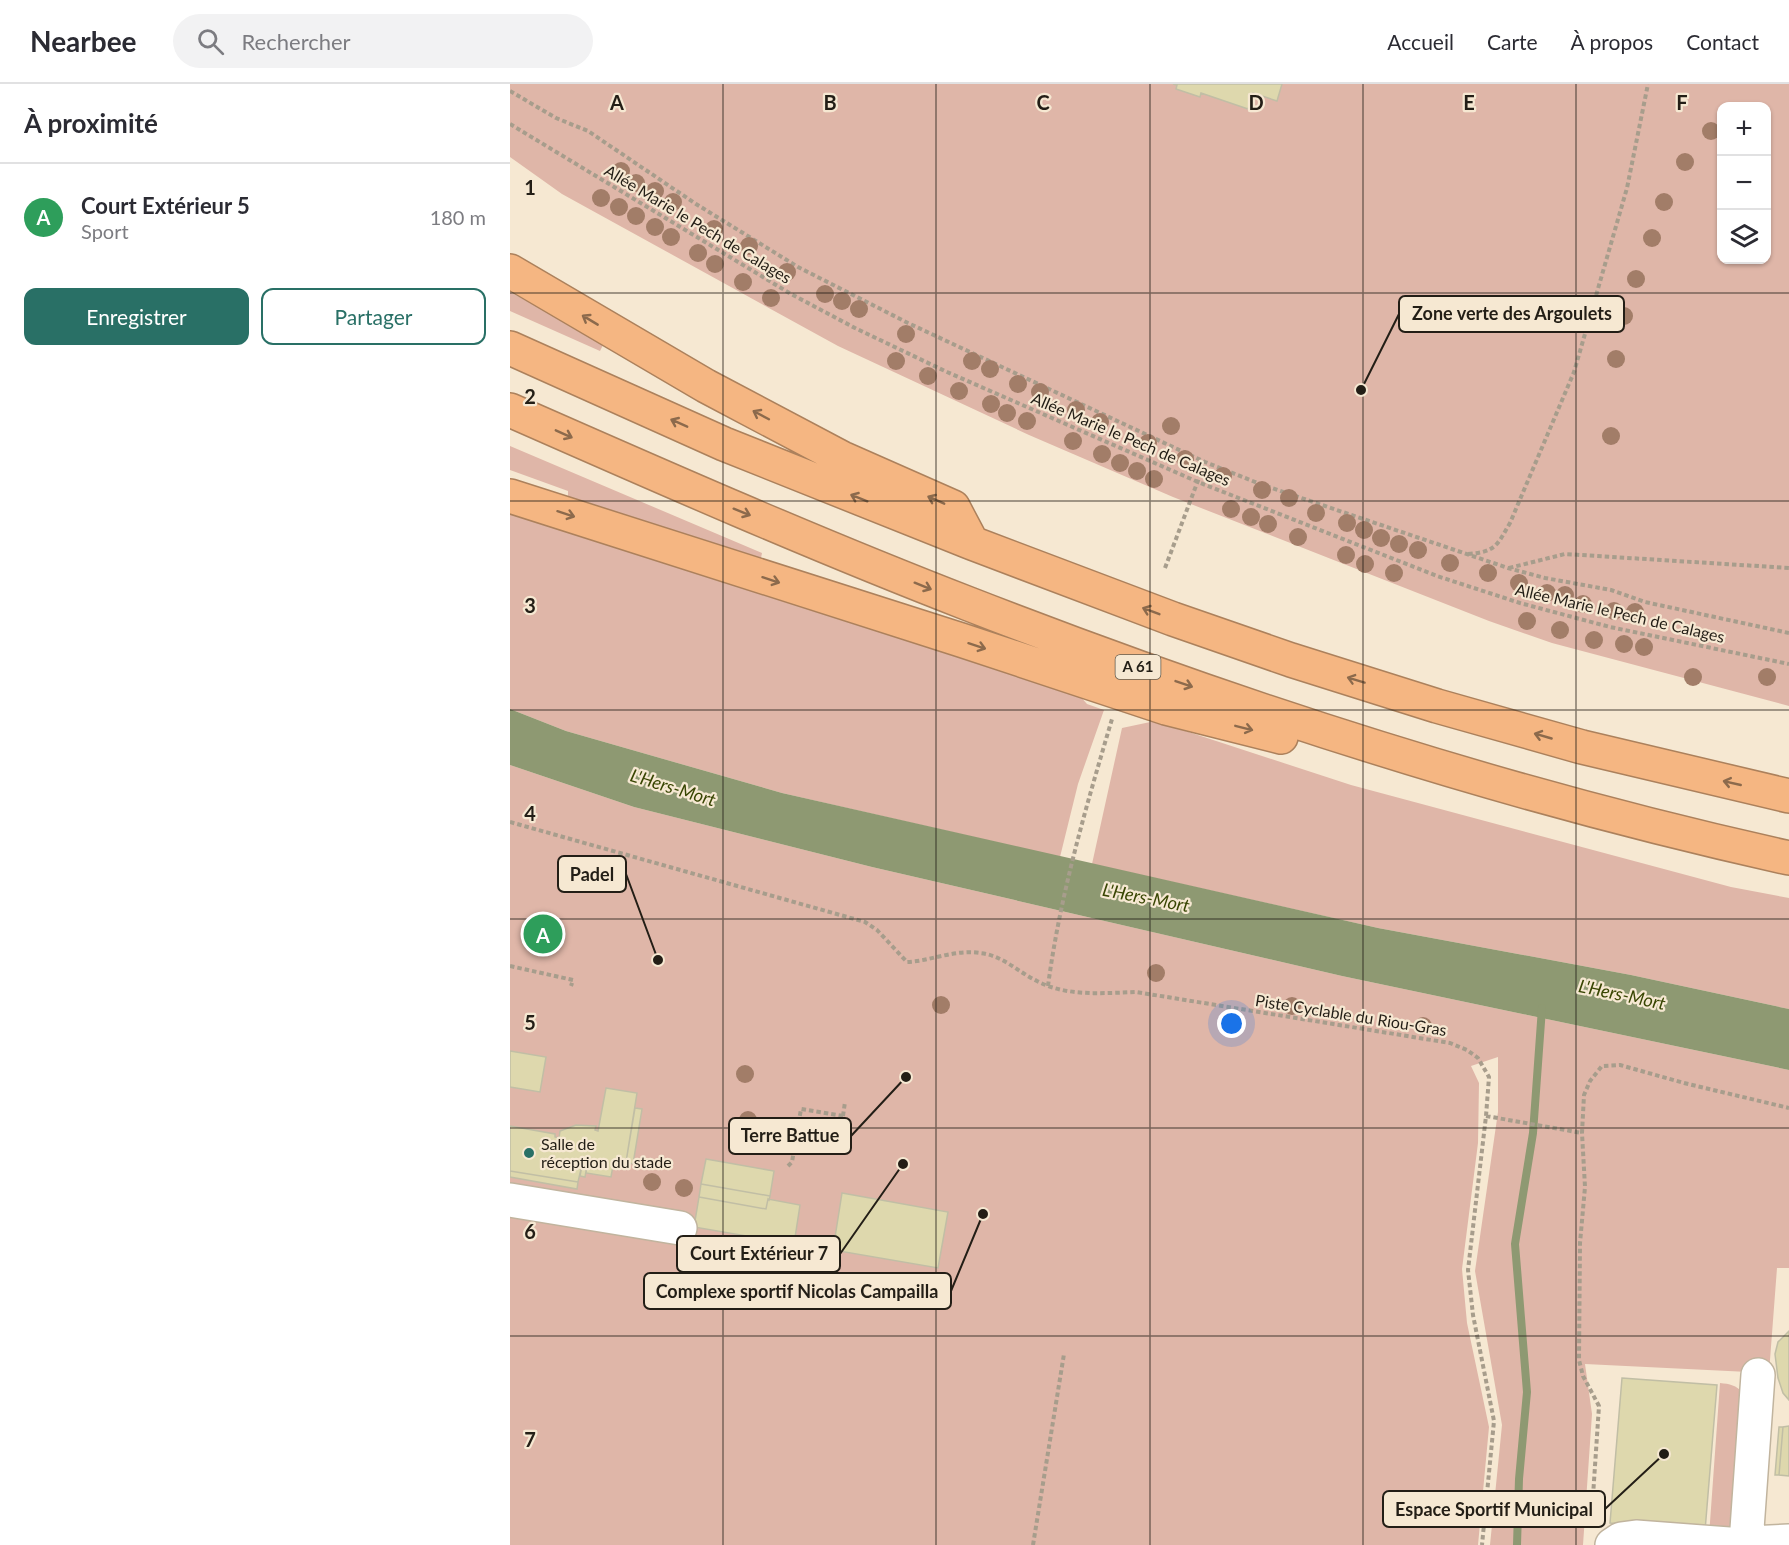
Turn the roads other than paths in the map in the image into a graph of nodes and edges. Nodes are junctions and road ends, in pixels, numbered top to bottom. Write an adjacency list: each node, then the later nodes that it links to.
1 (510, 272): 5 (highway, one-way to 1)
2 (510, 348): 5 (highway, one-way to 2)
3 (510, 410): 6 (highway, A 61, one-way to 6)
4 (510, 496): 6 (highway, one-way to 6)
5 (972, 543): 7 (highway, one-way to 5)
6 (1498, 784): 8 (highway, A 61)
7 (1789, 796)
8 (1789, 858)
9 (510, 1200): 10 (lane)
10 (680, 1228)
11 (1758, 1375): 14 (lane)
12 (1601, 1539): 14 (lane)
13 (1789, 1541): 14 (lane)
14 (1746, 1543)

